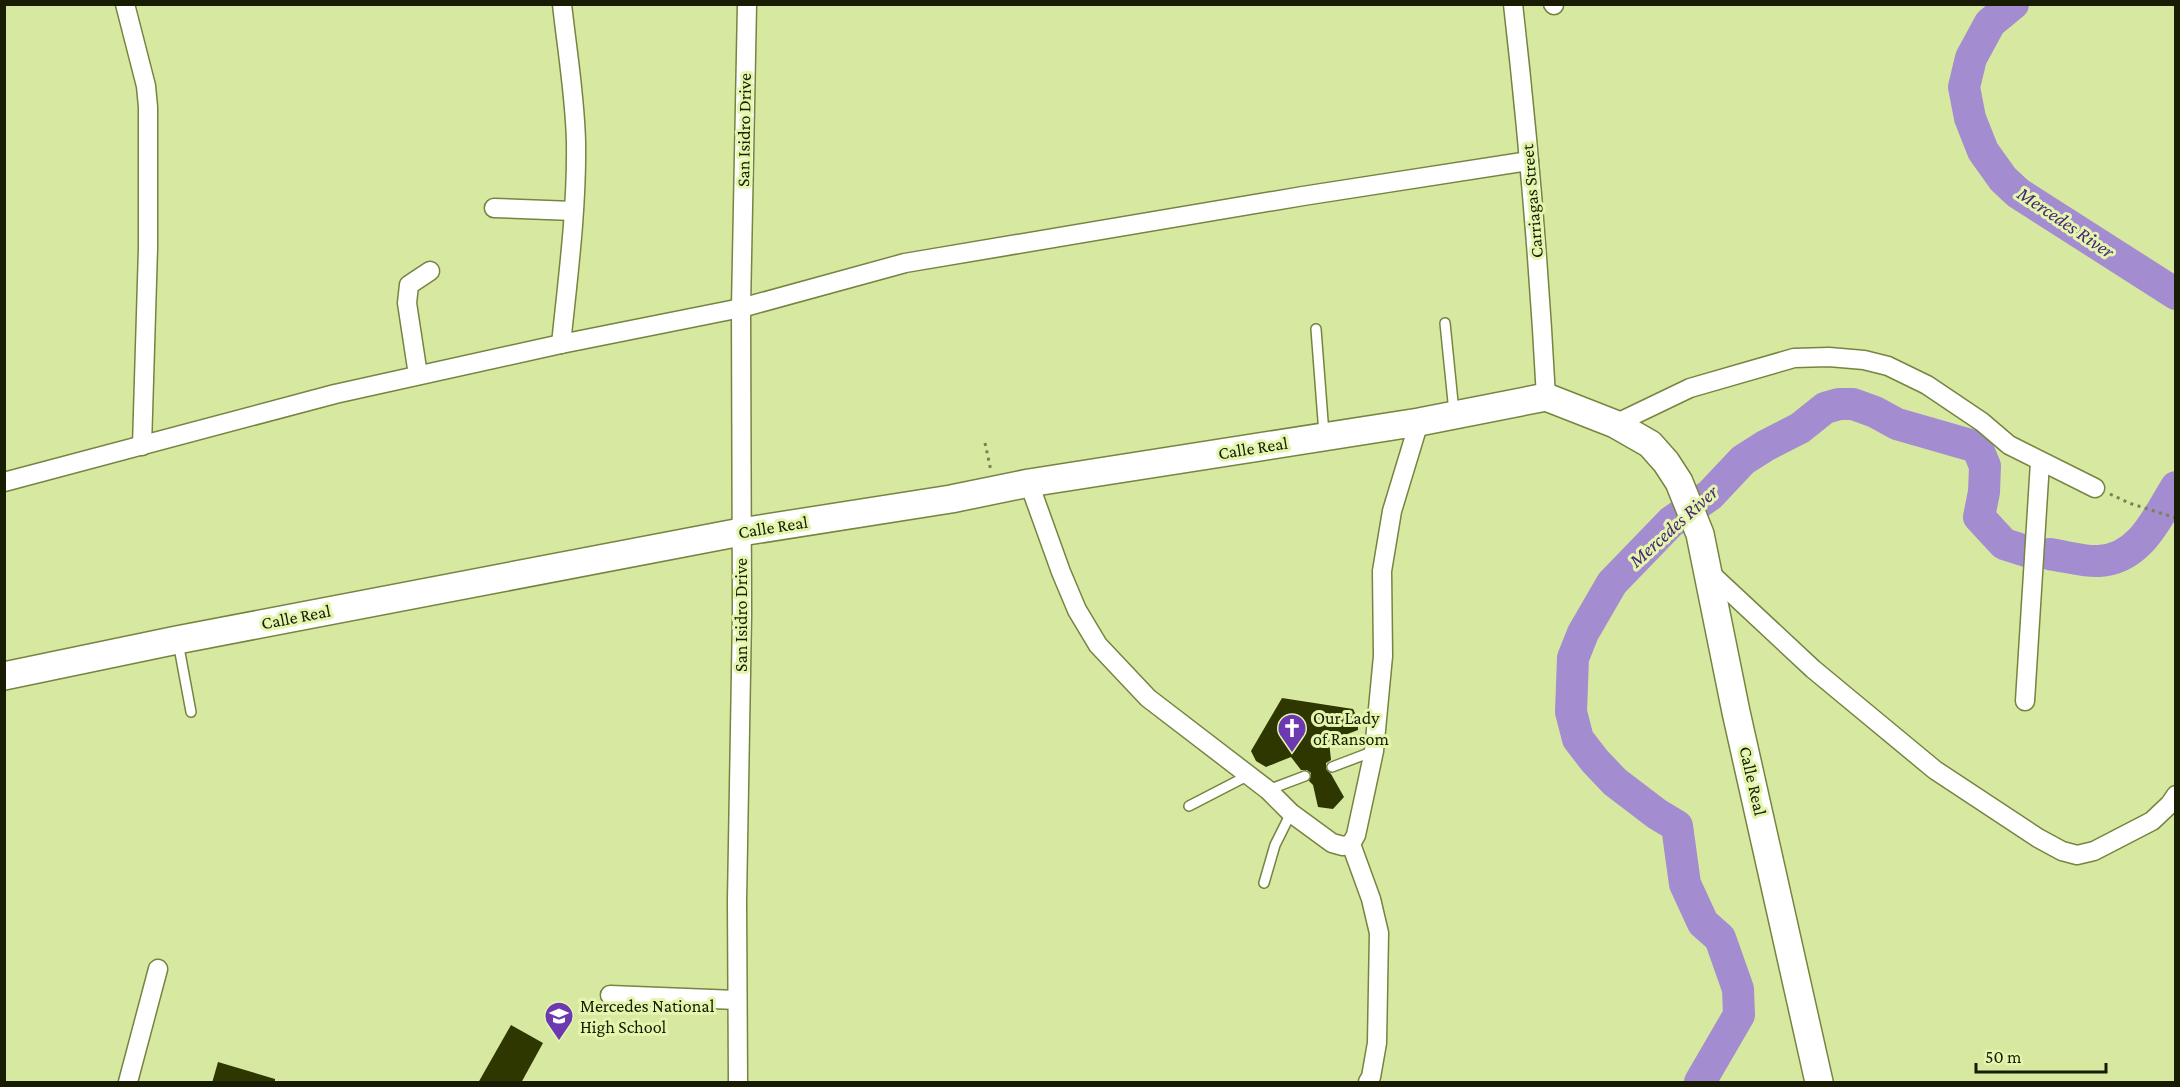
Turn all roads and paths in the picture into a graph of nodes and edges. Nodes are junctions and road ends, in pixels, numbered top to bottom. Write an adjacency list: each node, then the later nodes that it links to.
1 (125, 4): 20 (street)
2 (562, 4): 7 (street)
3 (747, 4): 9 (street, San Isidro Drive)
4 (1513, 4): 5 (street, Carriagas Street)
5 (1529, 161): 9 (street); 14 (street, Carriagas Street)
6 (494, 208): 7 (street)
7 (573, 211): 12 (street)
8 (430, 270): 13 (street)
9 (741, 308): 12 (street); 28 (street, San Isidro Drive)
10 (1445, 323): 15 (lane)
11 (1316, 329): 18 (lane)
12 (561, 344): 13 (street)
13 (418, 375): 20 (street)
14 (1546, 397): 15 (street, Calle Real); 17 (street, Calle Real)
15 (1454, 415): 16 (street, Calle Real)
16 (1419, 422): 18 (street, Calle Real); 34 (street)
17 (1615, 424): 21 (street); 29 (street, Calle Real)
18 (1324, 436): 23 (street, Calle Real)
19 (985, 443): 25 (path)
20 (142, 446): 22 (street)
21 (2040, 462): 24 (street); 32 (street)
22 (4, 482)
23 (1029, 483): 25 (street, Calle Real); 36 (street)
24 (2095, 488)
25 (994, 490): 28 (street, Calle Real)
26 (2129, 503): 27 (path)
27 (2175, 518)
28 (741, 531): 30 (street, Calle Real); 46 (street, San Isidro Drive)
29 (1709, 572): 39 (street); 50 (street, Calle Real)
30 (177, 640): 31 (street, Calle Real); 33 (lane)
31 (4, 676)
32 (2025, 701)
33 (191, 712)
34 (1374, 752): 35 (lane); 42 (street)
35 (1332, 767)
36 (1249, 775): 38 (street); 40 (lane)
37 (1305, 776): 38 (lane)
38 (1268, 790): 41 (street)
39 (2175, 795)
40 (1189, 806)
41 (1291, 813): 42 (street); 43 (lane)
42 (1351, 844): 49 (street)
43 (1264, 882)
44 (158, 969): 47 (street)
45 (610, 995): 46 (street)
46 (737, 1000): 48 (street, San Isidro Drive)
47 (128, 1083)
48 (738, 1083)
49 (1368, 1083)
50 (1819, 1083)

